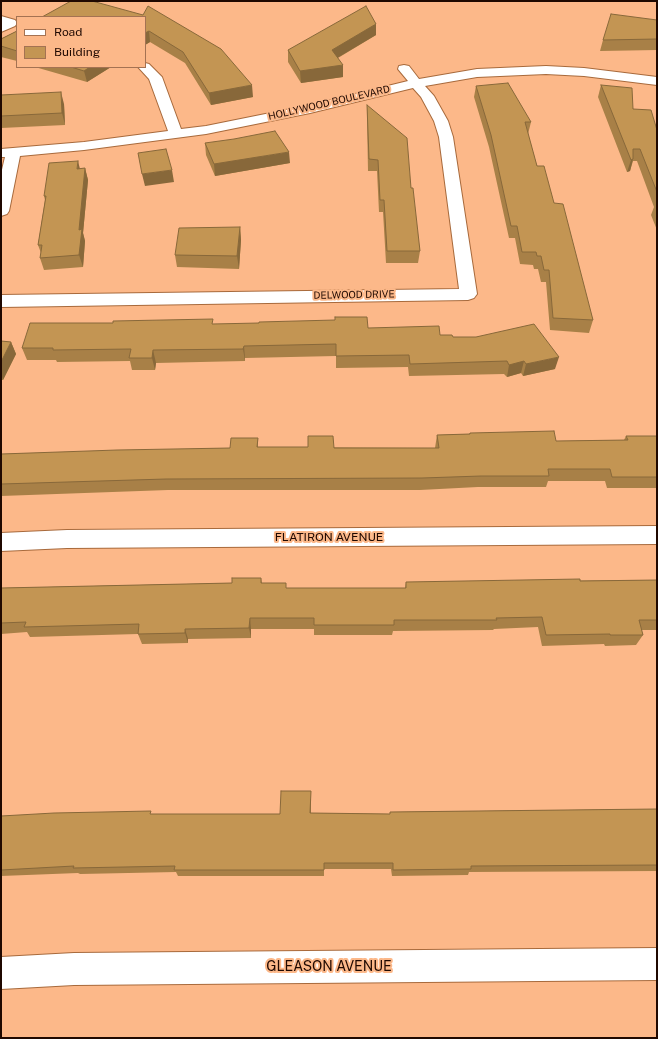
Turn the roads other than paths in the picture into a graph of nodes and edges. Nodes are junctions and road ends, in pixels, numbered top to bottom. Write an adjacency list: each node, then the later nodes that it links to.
1 (145, 68): 5 (street)
2 (404, 69): 4 (street, DELWOOD DRIVE)
3 (657, 81): 4 (street, HOLLYWOOD BOULEVARD)
4 (417, 83): 5 (street, HOLLYWOOD BOULEVARD); 8 (street, DELWOOD DRIVE)
5 (176, 134): 6 (street, HOLLYWOOD BOULEVARD)
6 (7, 152): 7 (street)
7 (1, 211)
8 (1, 300)
9 (657, 534): 10 (street, FLATIRON AVENUE)
10 (1, 542)
11 (657, 964): 12 (street, GLEASON AVENUE)
12 (1, 973)

